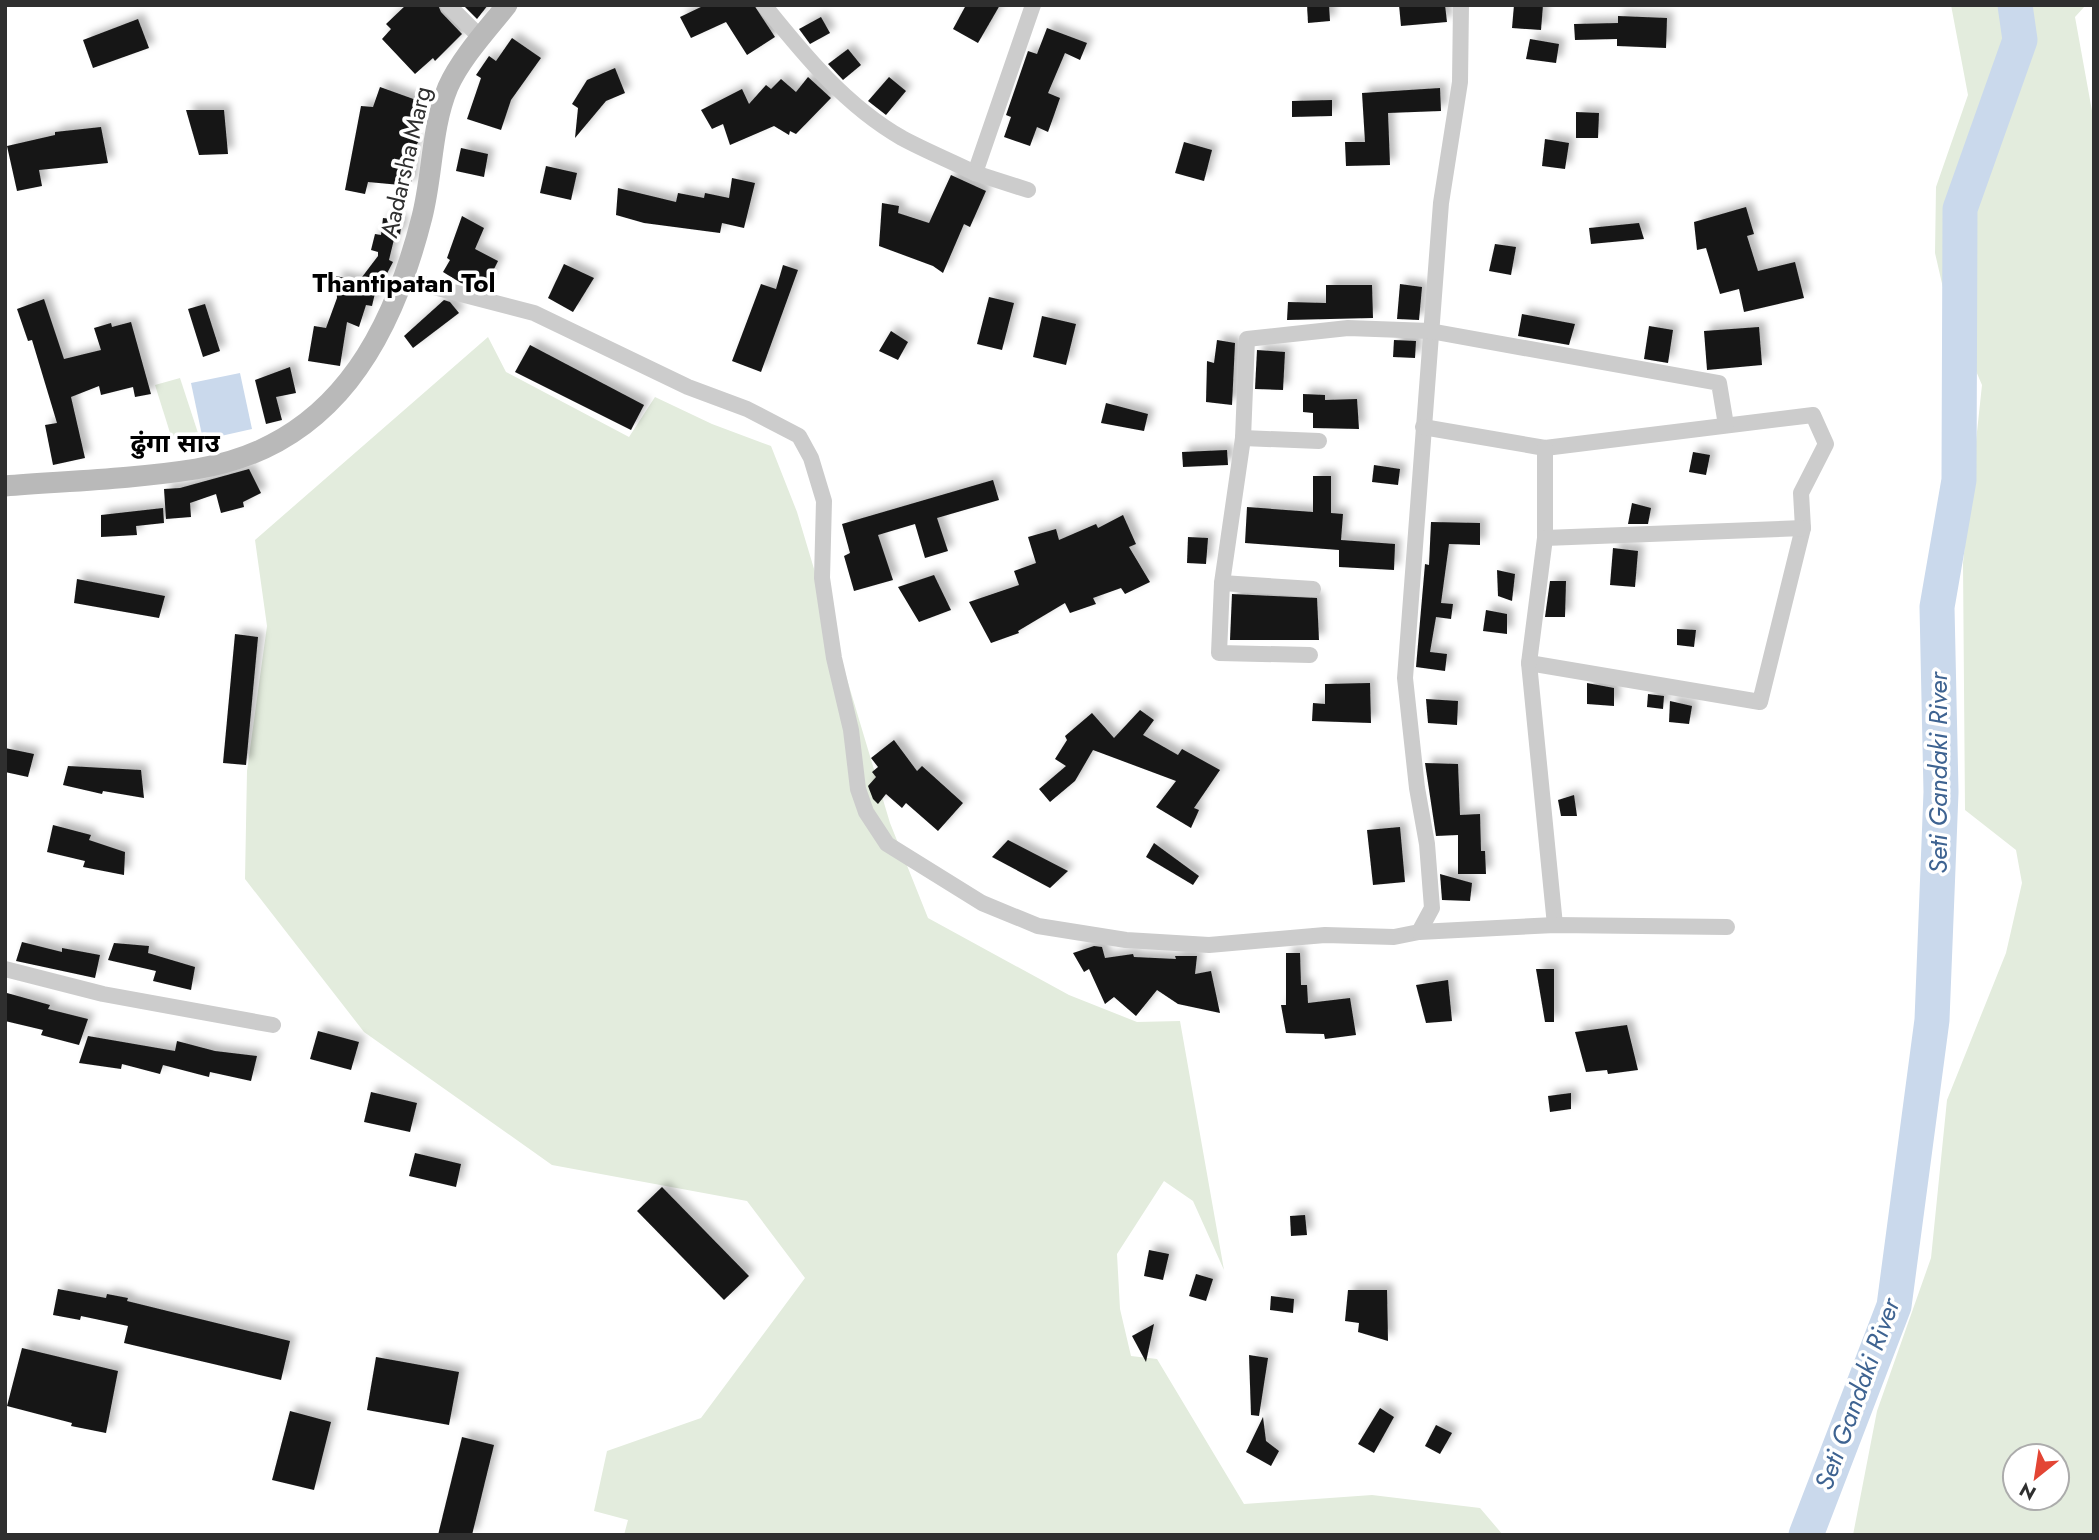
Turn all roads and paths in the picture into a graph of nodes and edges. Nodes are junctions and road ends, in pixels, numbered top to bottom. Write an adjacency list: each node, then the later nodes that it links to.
1 (447, 5): 6 (street)
2 (507, 5): 6 (main road, Aadarsha Marg)
3 (764, 5): 7 (street)
4 (1033, 5): 7 (street)
5 (1461, 5): 10 (street)
6 (481, 38): 9 (main road, Aadarsha Marg)
7 (975, 173): 8 (street)
8 (1028, 190)
9 (404, 279): 16 (main road, Aadarsha Marg); 25 (street)
10 (1430, 331): 11 (street); 12 (street); 13 (street)
11 (1726, 425): 15 (street); 17 (street)
12 (1423, 427): 15 (street); 25 (street)
13 (1242, 438): 14 (street); 19 (street)
14 (1319, 441)
15 (1545, 448): 18 (street)
16 (5, 486)
17 (1803, 528): 18 (street); 22 (street)
18 (1545, 538): 22 (street)
19 (1222, 583): 20 (street); 21 (street)
20 (1313, 589)
21 (1310, 655)
22 (1529, 663): 23 (street)
23 (1555, 925): 24 (street); 25 (street)
24 (1727, 927)
25 (1419, 932)
26 (5, 969): 27 (street)
27 (273, 1025)

